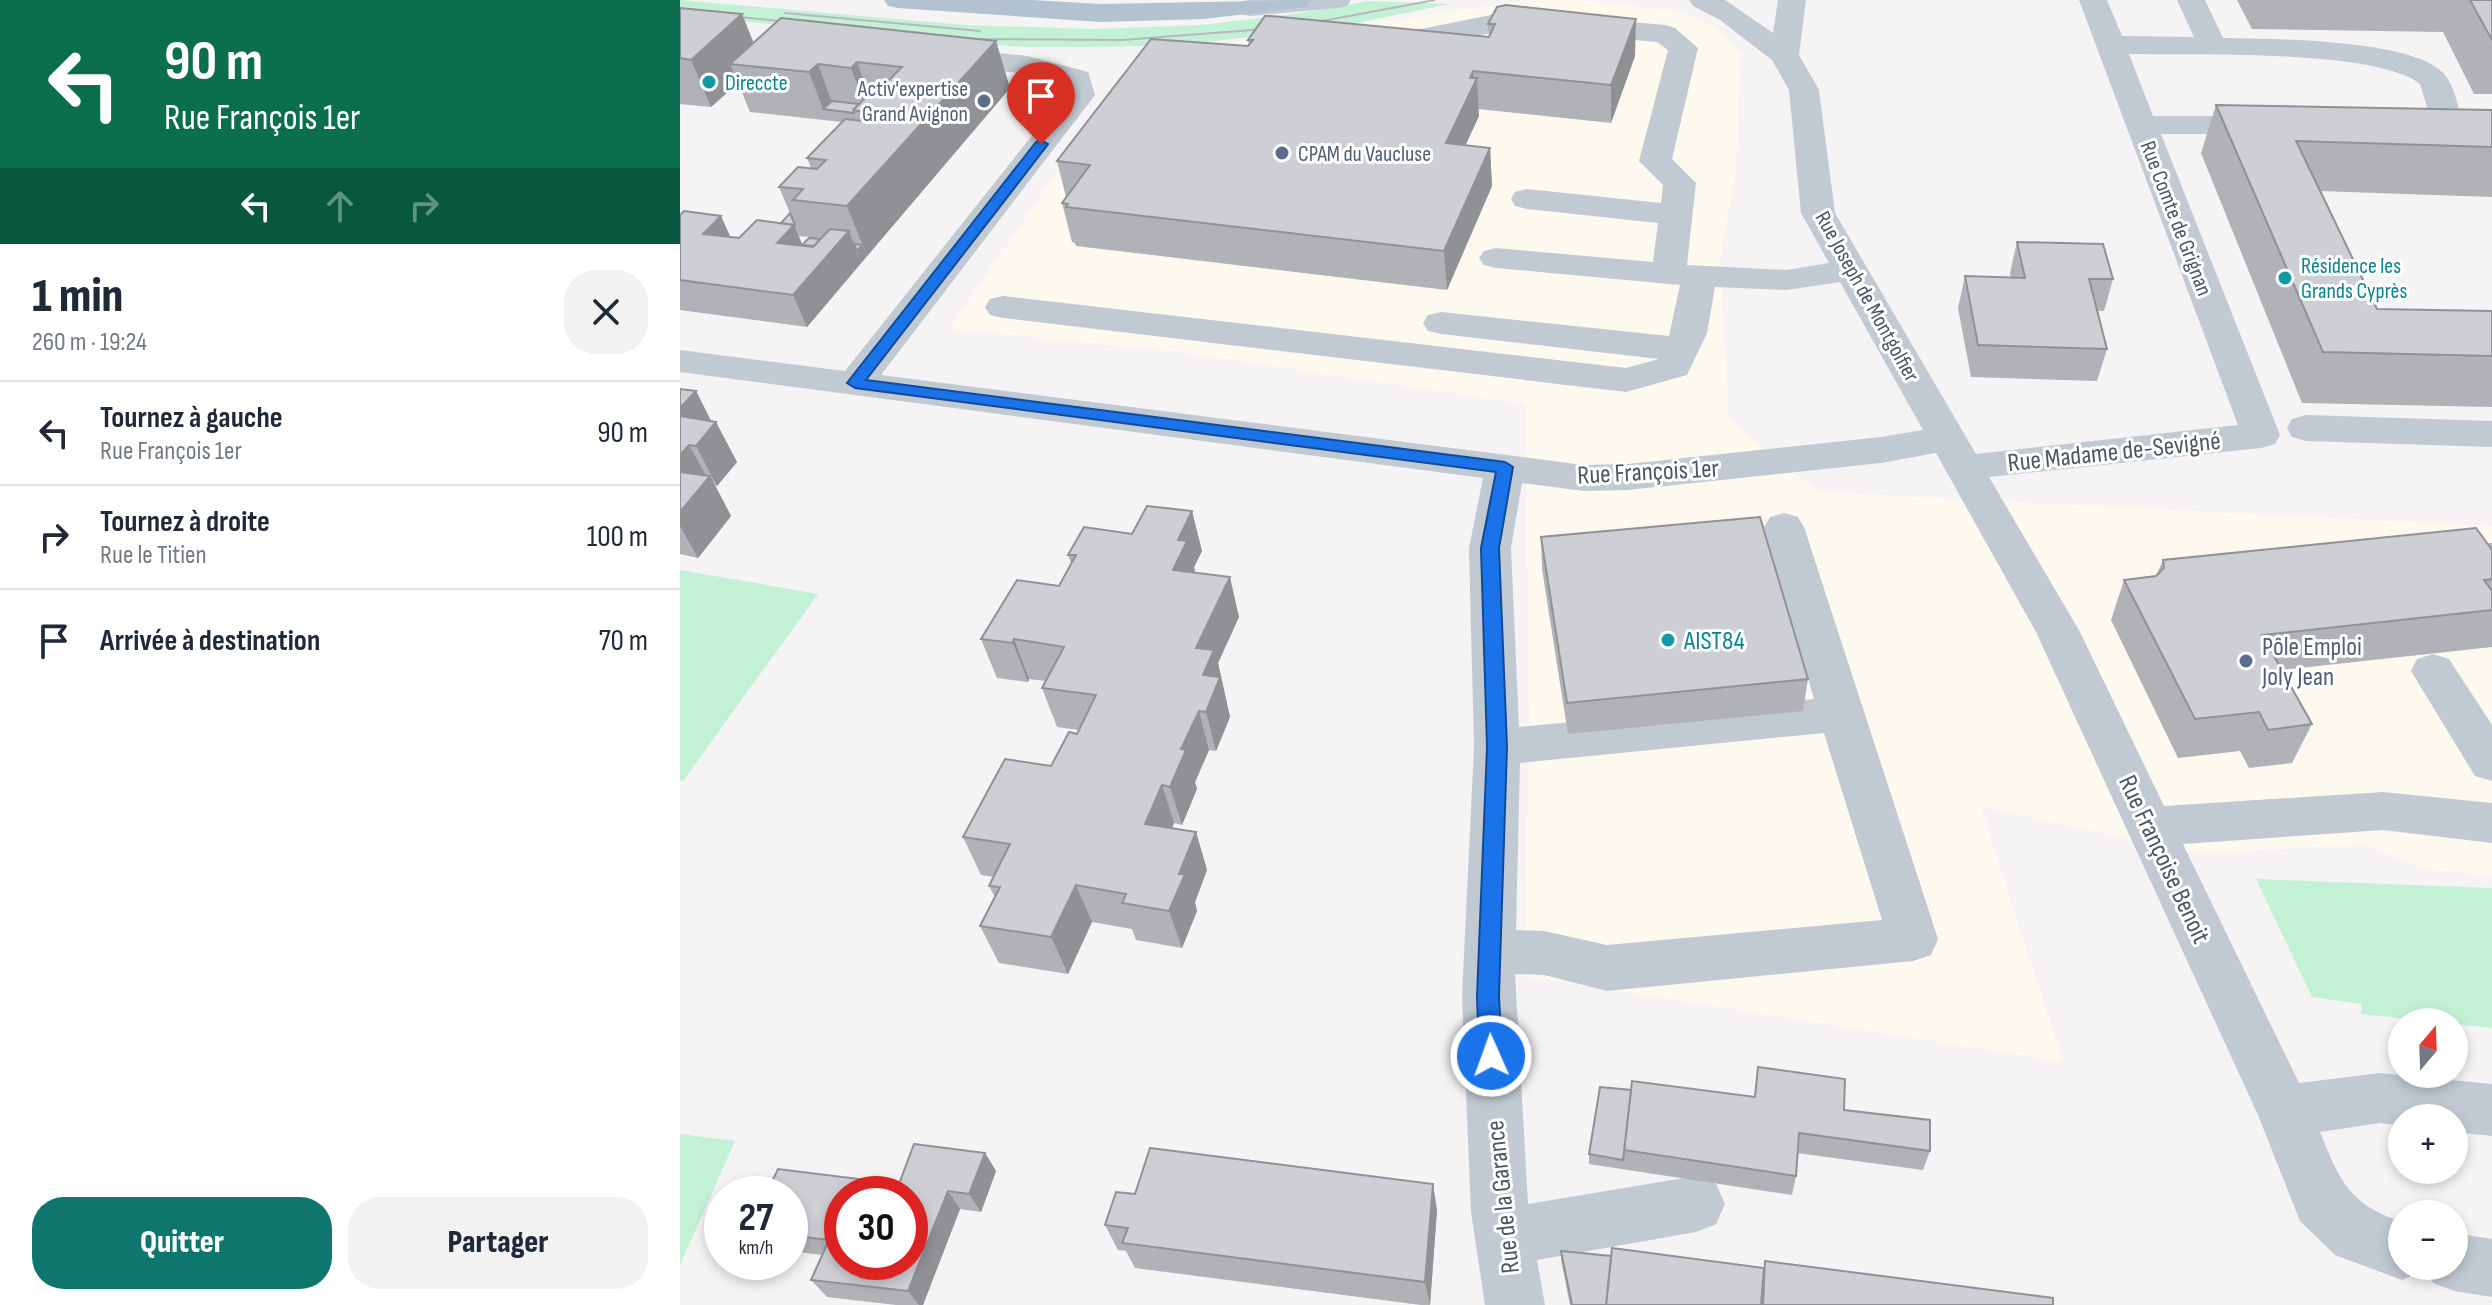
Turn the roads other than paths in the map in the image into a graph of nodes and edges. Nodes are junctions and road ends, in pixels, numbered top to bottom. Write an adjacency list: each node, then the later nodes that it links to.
1 (898, 0): 8 (main road)
2 (1297, 0): 8 (main road)
3 (1337, 0): 8 (street)
4 (1703, 0): 13 (street)
5 (1792, 0): 13 (street)
6 (2093, 0): 9 (street, Rue Comte de Grignan)
7 (2191, 0): 10 (street)
8 (1204, 10)
9 (2111, 45): 10 (street); 14 (street, Rue Comte de Grignan)
10 (2213, 48): 16 (street)
11 (1368, 49): 18 (street)
12 (917, 54): 26 (street)
13 (1784, 55): 20 (street, Rue Joseph de Montgolfier)
14 (2141, 125): 15 (street); 29 (street, Rue Comte de Grignan)
15 (2293, 125)
16 (2370, 126)
17 (1527, 199): 18 (street)
18 (1677, 215): 21 (street)
19 (1496, 258): 21 (street)
20 (1850, 270): 21 (street); 30 (street, Rue Joseph de Montgolfier)
21 (1684, 275): 24 (street)
22 (1003, 307): 24 (street)
23 (1441, 323): 24 (street)
24 (1682, 349)
25 (680, 361): 26 (street, Rue François 1er)
26 (855, 383): 31 (street, Rue François 1er)
27 (2306, 428): 28 (street)
28 (2492, 434)
29 (2261, 435): 30 (street, Rue Madame de-Sevigné)
30 (1958, 454): 31 (street, Rue François 1er); 38 (street, Rue Françoise Benoit)
31 (1505, 467): 35 (street, Rue de la Garance)
32 (1784, 527): 34 (street)
33 (2433, 671): 36 (street)
34 (1841, 714): 35 (street); 39 (street)
35 (1497, 747): 39 (street, Rue de la Garance)
36 (2492, 763)
37 (2492, 823): 38 (street)
38 (2150, 827): 41 (street, Rue Françoise Benoit)
39 (1490, 951): 43 (street, Rue de la Garance)
40 (2492, 1110): 41 (street)
41 (2284, 1111): 44 (street, Rue Françoise Benoit)
42 (1696, 1204): 43 (street)
43 (1504, 1237): 47 (street, Rue de la Garance)
44 (2388, 1246)
45 (2468, 1264): 46 (street)
46 (2492, 1268)
47 (1515, 1305)

